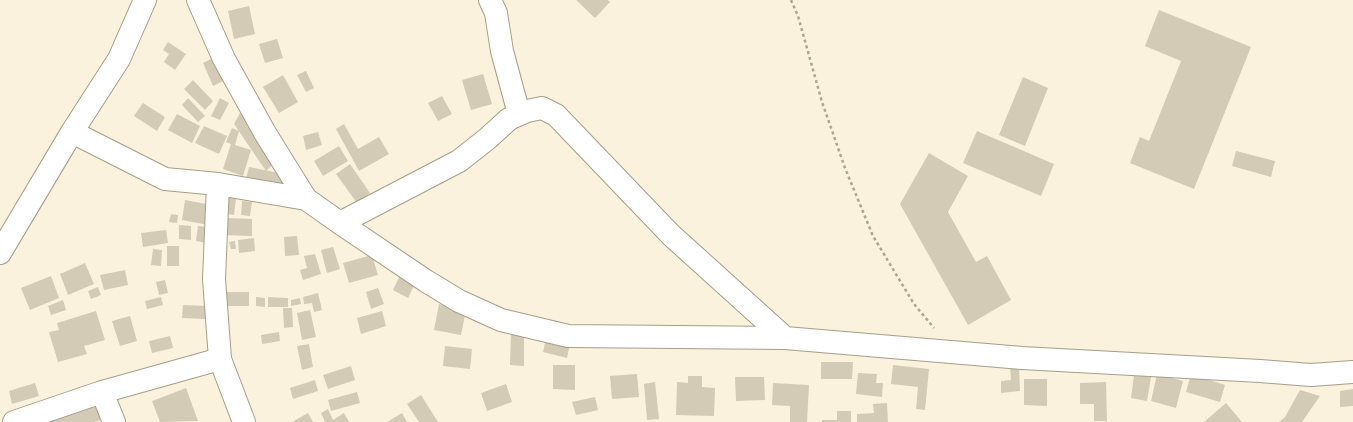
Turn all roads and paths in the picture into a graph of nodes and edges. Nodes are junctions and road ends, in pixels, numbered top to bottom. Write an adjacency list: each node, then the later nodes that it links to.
1 (145, 0): 6 (street)
2 (198, 0): 8 (street)
3 (490, 0): 5 (street)
4 (791, 0): 12 (path)
5 (519, 114): 9 (street); 11 (street)
6 (72, 132): 7 (street); 10 (street)
7 (218, 184): 8 (street); 13 (street)
8 (306, 199): 9 (street)
9 (340, 223): 11 (street)
10 (0, 253)
11 (785, 338): 12 (street)
12 (954, 353): 14 (street)
13 (220, 359): 15 (street); 18 (street)
14 (1353, 372)
15 (102, 392): 16 (street); 17 (street)
16 (14, 422)
17 (114, 422)
18 (244, 422)

